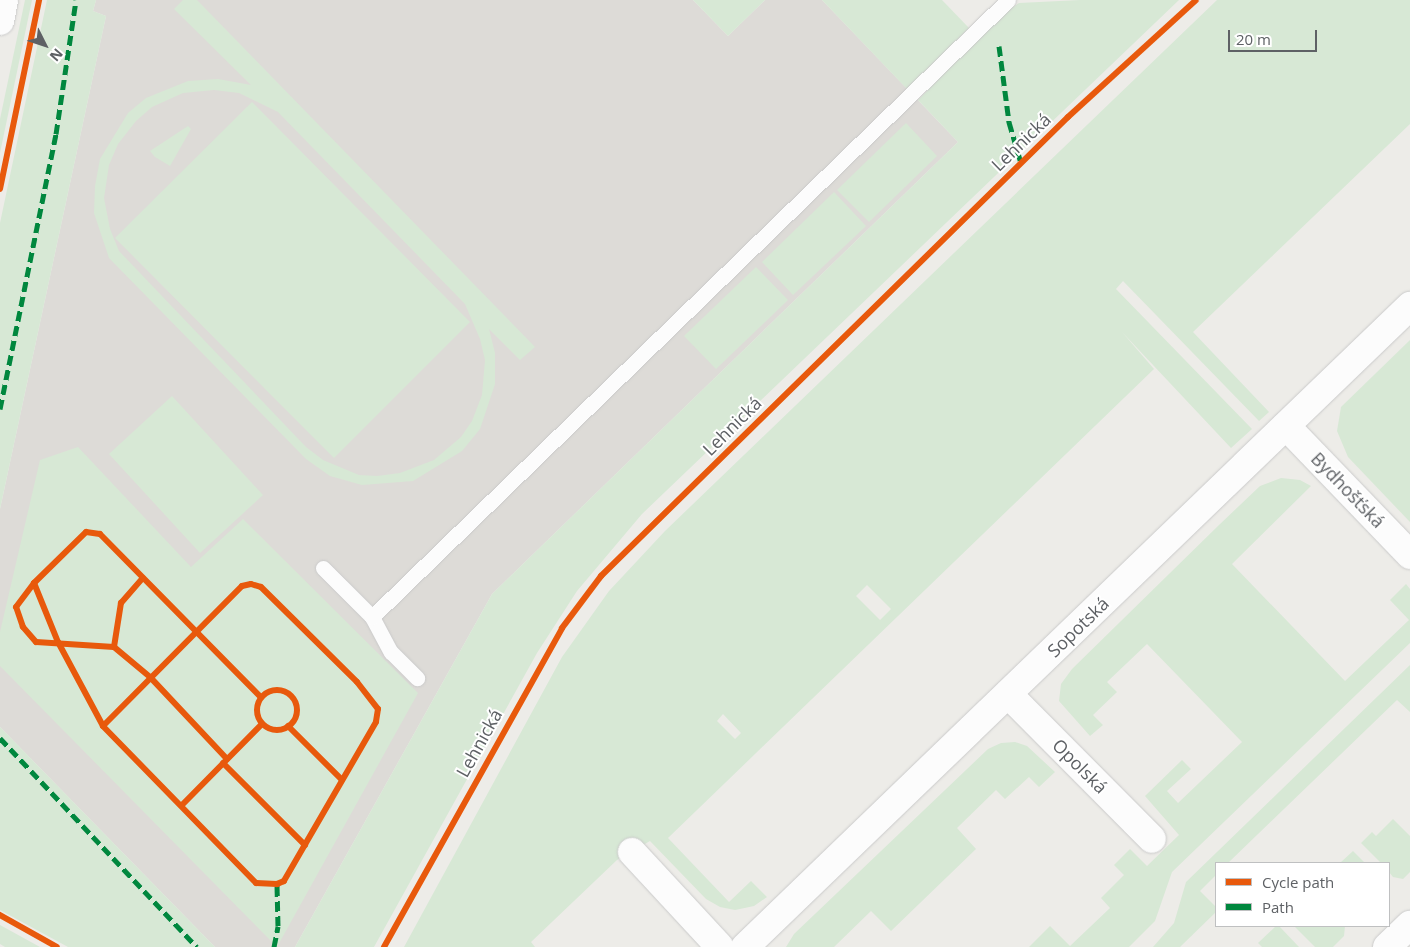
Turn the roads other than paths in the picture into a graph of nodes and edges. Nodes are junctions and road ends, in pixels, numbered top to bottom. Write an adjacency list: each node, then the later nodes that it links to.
1 (4, 0): 3 (street)
2 (1008, 0): 8 (lane)
3 (0, 21)
4 (1410, 306): 5 (street, Sopotská)
5 (1286, 426): 6 (street, Bydhošťská); 10 (street, Sopotská)
6 (1410, 555)
7 (323, 568): 8 (lane)
8 (372, 617): 9 (lane)
9 (417, 678)
10 (1008, 694): 11 (street, Opolská); 15 (street, Sopotská)
11 (1152, 839)
12 (632, 852): 14 (street)
13 (1410, 925): 16 (street)
14 (720, 947)
15 (746, 947)
16 (1387, 947)

